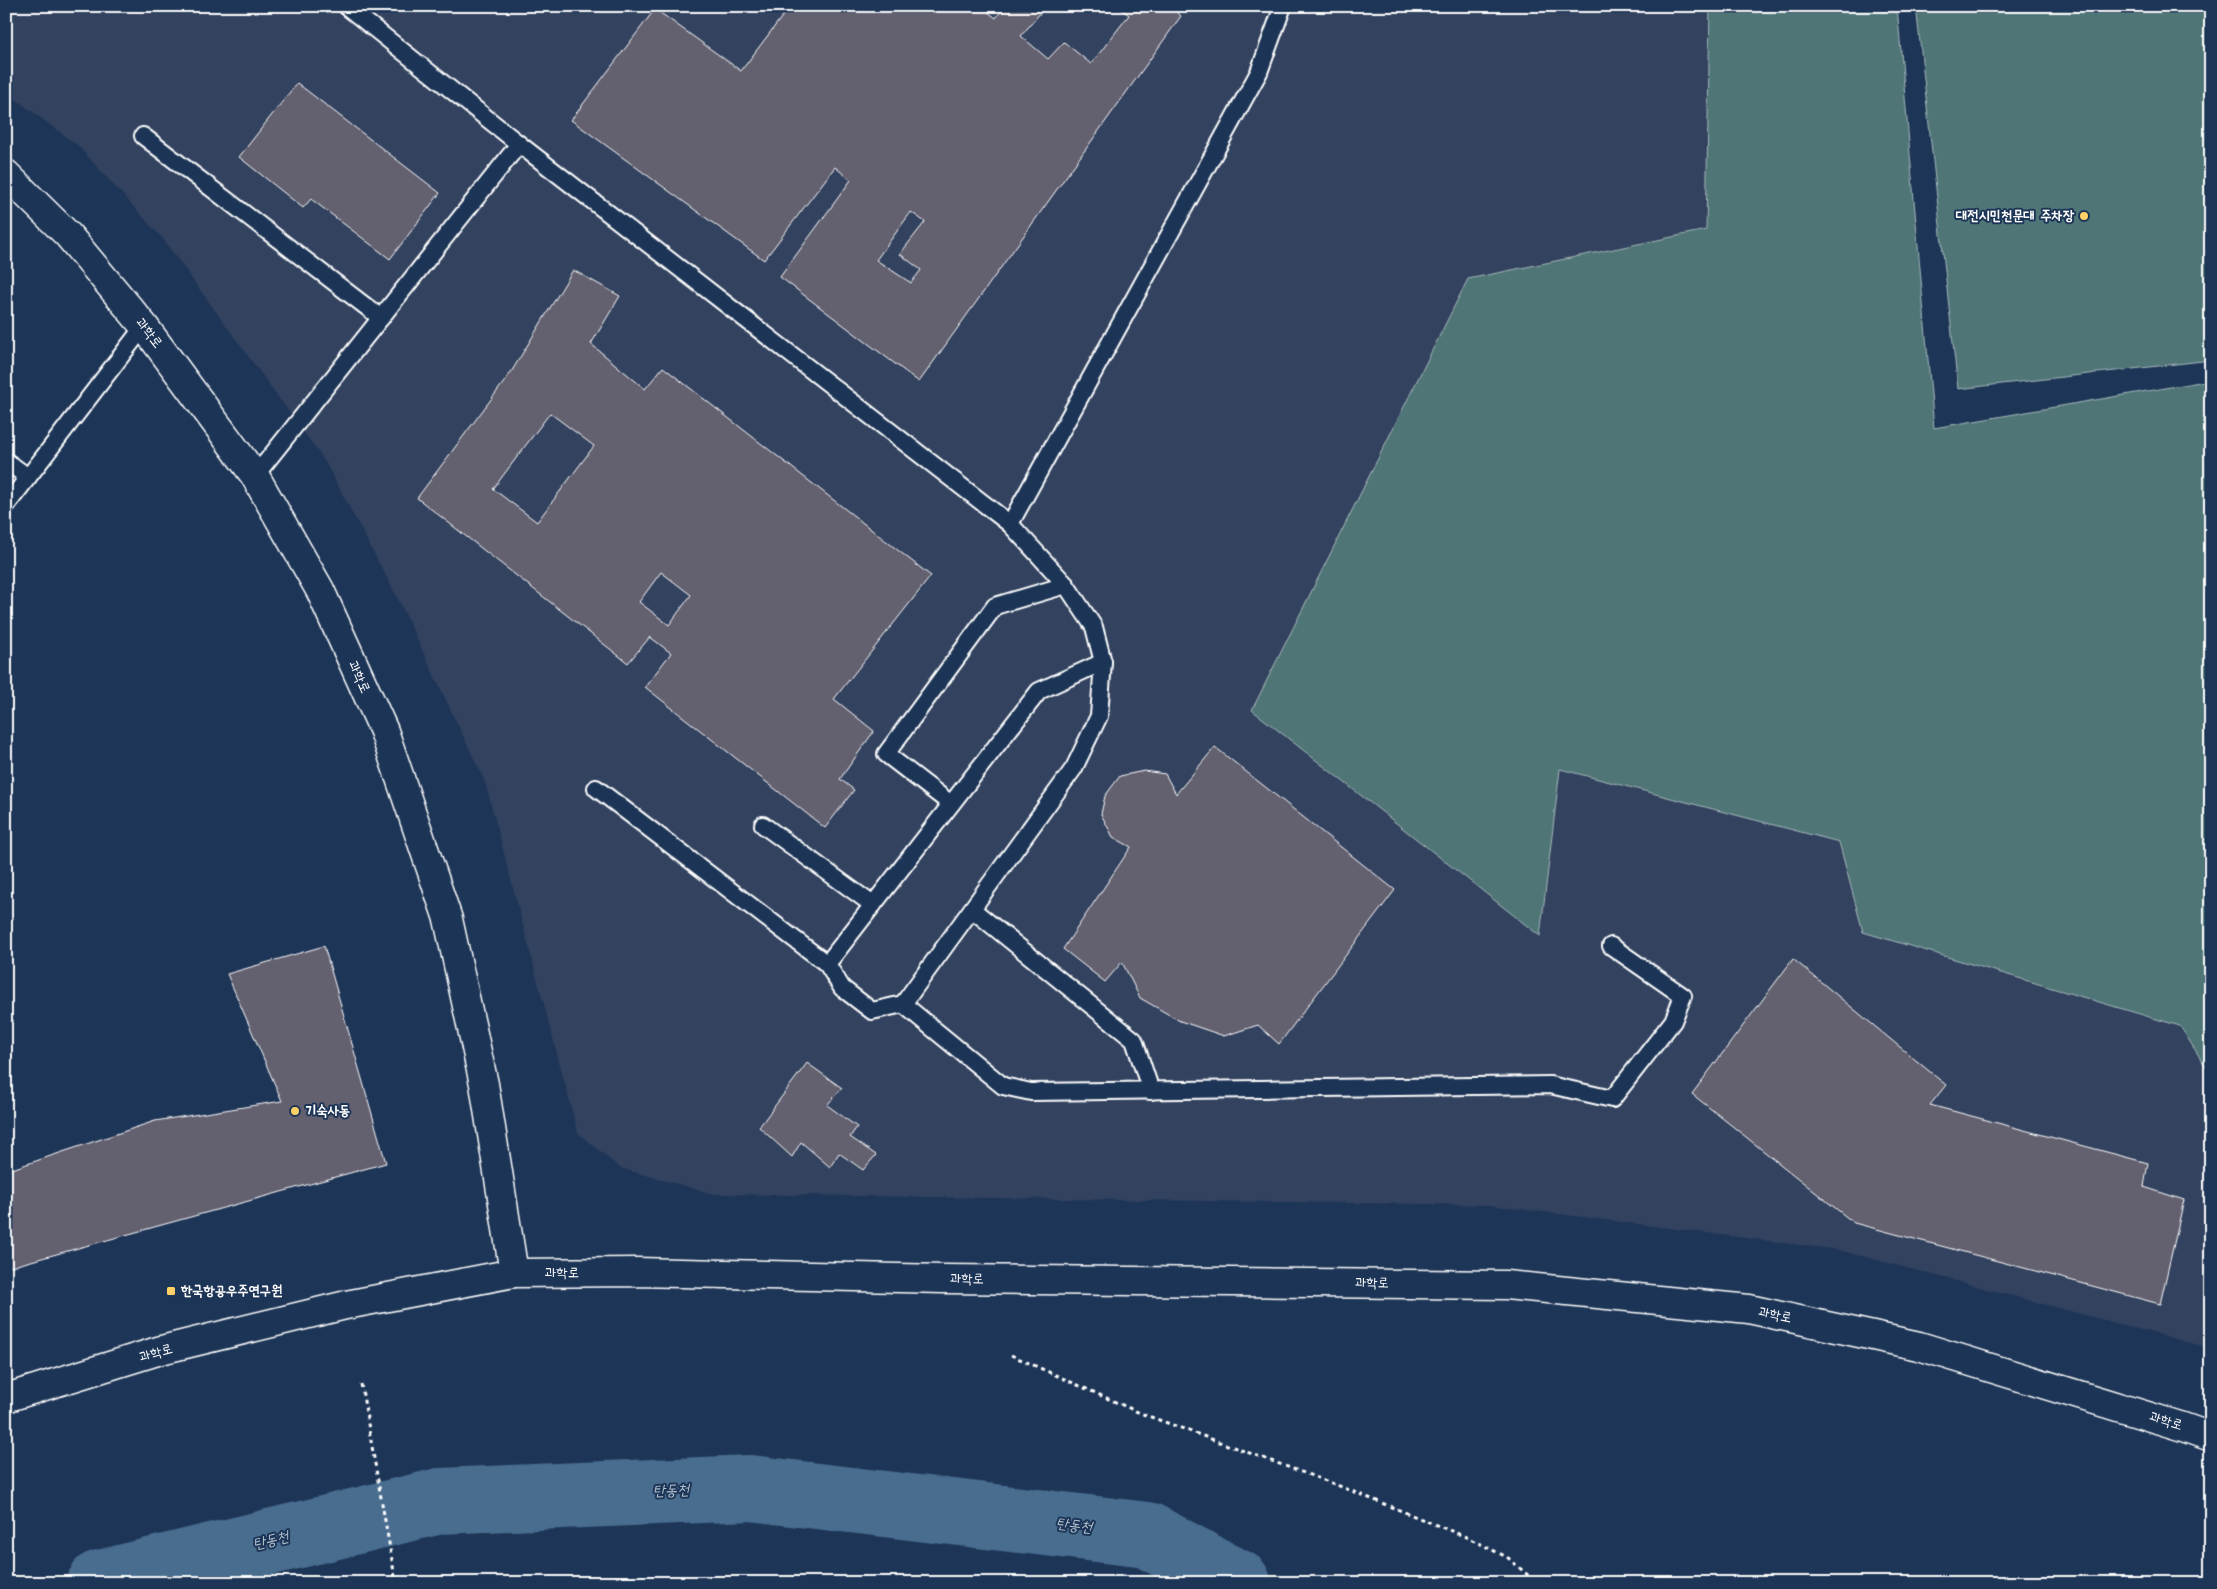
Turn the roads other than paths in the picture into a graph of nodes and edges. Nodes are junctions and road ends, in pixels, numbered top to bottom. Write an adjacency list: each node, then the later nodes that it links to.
1 (346, 6): 4 (lane)
2 (1283, 6): 12 (lane)
3 (143, 136): 6 (lane)
4 (519, 144): 6 (lane); 12 (lane)
5 (6, 174): 7 (main road, 과학로)
6 (381, 318): 9 (lane)
7 (144, 326): 9 (main road, 과학로); 10 (lane)
8 (6, 461): 10 (lane)
9 (255, 476): 24 (main road, 과학로)
10 (28, 478): 11 (lane)
11 (6, 506)
12 (1010, 524): 13 (lane)
13 (1066, 585): 14 (lane); 16 (lane)
14 (1103, 662): 16 (lane); 19 (lane)
15 (596, 788): 21 (lane)
16 (951, 804): 18 (lane)
17 (763, 825): 18 (lane)
18 (873, 905): 21 (lane)
19 (973, 910): 22 (lane); 23 (lane)
20 (1611, 946): 23 (lane)
21 (827, 964): 22 (lane)
22 (903, 1004): 23 (lane)
23 (1151, 1091)
24 (514, 1273): 25 (main road, 과학로); 26 (main road, 과학로)
25 (6, 1398)
26 (2211, 1437)

